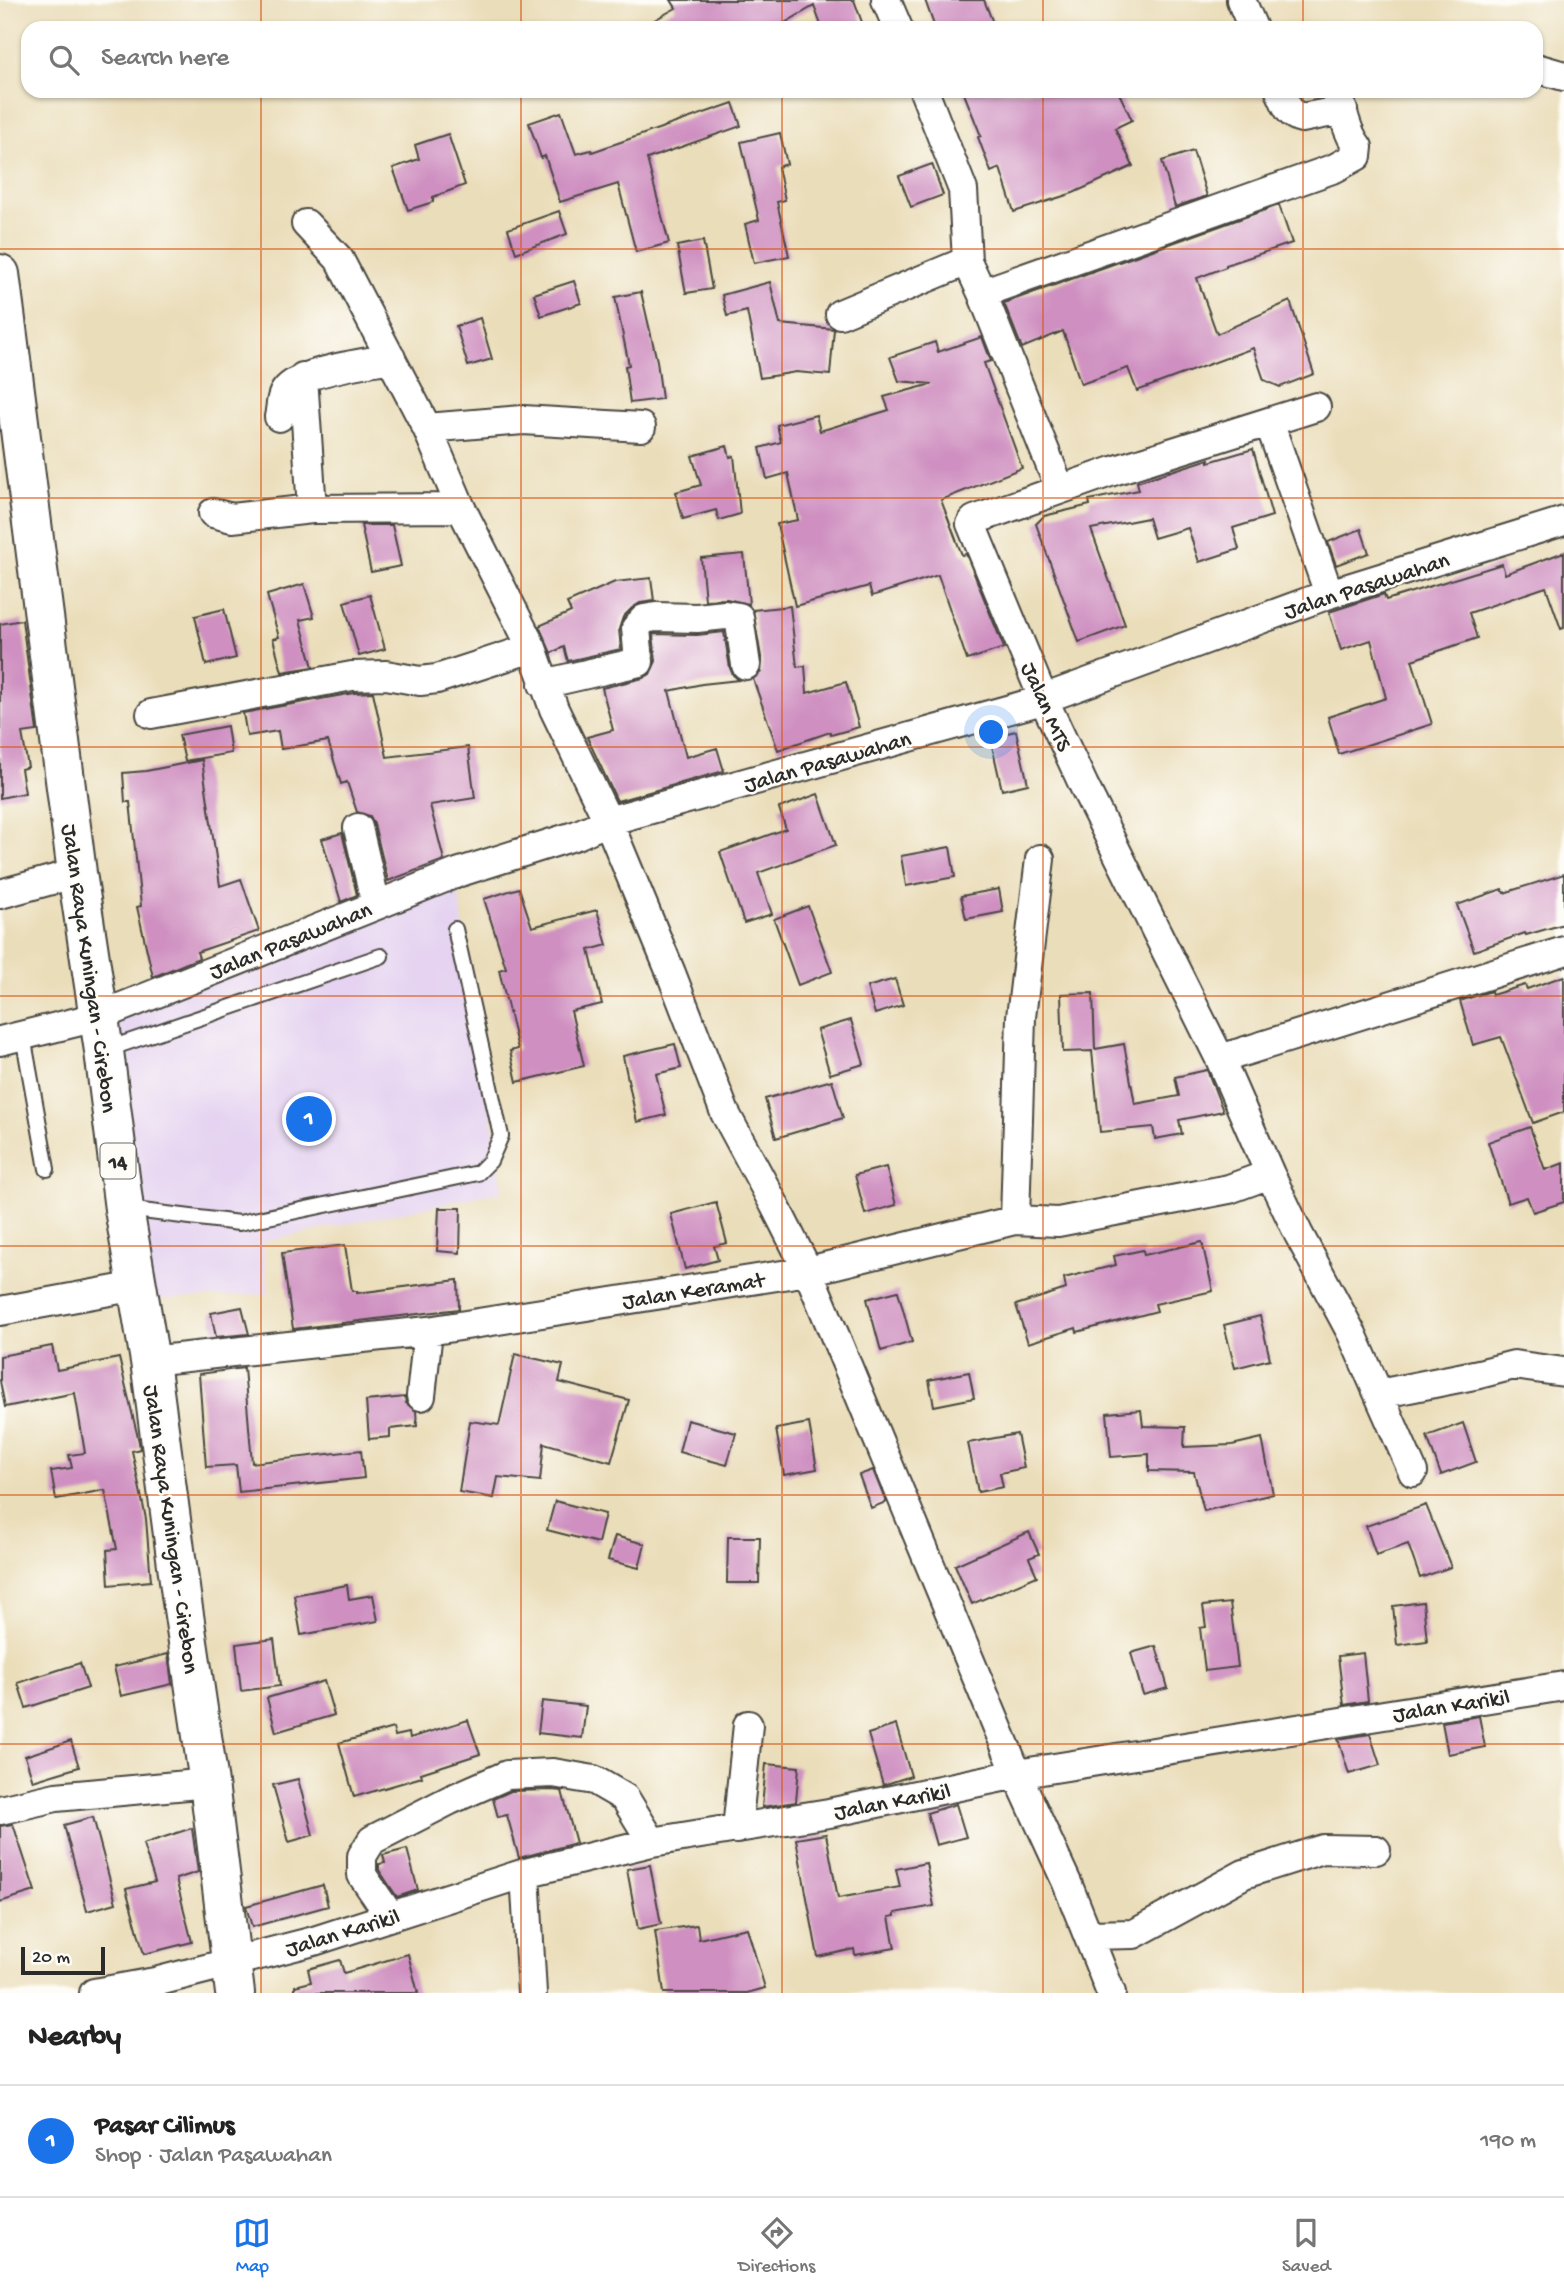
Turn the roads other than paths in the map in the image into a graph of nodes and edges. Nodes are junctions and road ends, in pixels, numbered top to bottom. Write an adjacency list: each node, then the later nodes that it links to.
1 (886, 0): 3 (street)
2 (1241, 0): 4 (street)
3 (895, 21)
4 (1249, 21)
5 (1543, 70): 6 (street)
6 (1564, 75)
7 (927, 98): 11 (street)
8 (1283, 98): 9 (street)
9 (1341, 100): 13 (street)
10 (306, 224): 15 (street)
11 (967, 261): 13 (street); 14 (street)
12 (0, 274): 36 (highway, Jalan Raya Kuningan - Cirebon / 14)
13 (982, 293): 22 (street)
14 (840, 314)
15 (391, 358): 16 (street); 21 (street)
16 (303, 377): 18 (street); 24 (street)
17 (1316, 407): 19 (street, Jalan MTS)
18 (279, 417)
19 (1269, 422): 22 (street, Jalan MTS); 27 (street)
20 (641, 427): 21 (street)
21 (427, 428): 23 (street)
22 (1060, 489): 31 (street, Jalan MTS)
23 (461, 508): 24 (street); 28 (street)
24 (312, 509): 25 (street)
25 (213, 513)
26 (1564, 521): 27 (street, Jalan Pasawahan)
27 (1329, 594): 31 (street, Jalan Pasawahan)
28 (532, 648): 30 (street); 32 (street)
29 (746, 665): 30 (street)
30 (543, 684): 33 (street)
31 (1043, 698): 33 (street, Jalan Pasawahan); 44 (street, Jalan MTS)
32 (151, 714)
33 (608, 821): 38 (street, Jalan Pasawahan); 49 (street)
34 (358, 828): 38 (street)
35 (1040, 859): 48 (street)
36 (76, 873): 37 (street); 42 (highway, Jalan Raya Kuningan - Cirebon / 14)
37 (0, 894)
38 (376, 905): 42 (street, Jalan Pasawahan)
39 (454, 929): 47 (lane)
40 (1564, 951): 44 (street)
41 (382, 956): 42 (lane)
42 (101, 1034): 43 (street, Jalan Pasawahan); 47 (highway, Jalan Raya Kuningan - Cirebon / 14)
43 (11, 1038): 45 (lane)
44 (1220, 1059): 46 (street, Jalan MTS)
45 (47, 1170)
46 (1270, 1174): 48 (street, Jalan Keramat); 55 (street, Jalan MTS)
47 (124, 1209): 50 (highway, Jalan Raya Kuningan - Cirebon / 14)
48 (1015, 1220): 49 (street, Jalan Keramat)
49 (808, 1271): 52 (street, Jalan Keramat); 60 (street)
50 (137, 1286): 51 (street); 53 (highway, Jalan Raya Kuningan - Cirebon / 14)
51 (0, 1311)
52 (428, 1331): 53 (street, Jalan Keramat); 56 (street)
53 (150, 1361): 61 (highway, Jalan Raya Kuningan - Cirebon / 14)
54 (1564, 1372): 55 (street)
55 (1379, 1394): 57 (street, Jalan MTS)
56 (421, 1396)
57 (1413, 1472)
58 (1564, 1686): 60 (street, Jalan Karikil)
59 (748, 1725): 63 (street)
60 (1017, 1774): 63 (street, Jalan Karikil); 68 (street)
61 (209, 1783): 62 (street); 69 (highway, Jalan Raya Kuningan - Cirebon / 14)
62 (0, 1810)
63 (737, 1829): 64 (street, Jalan Karikil)
64 (652, 1842): 66 (street, Jalan Karikil); 67 (street)
65 (1376, 1850): 68 (street)
66 (525, 1873): 67 (street, Jalan Karikil); 71 (street)
67 (390, 1916): 69 (street, Jalan Karikil)
68 (1088, 1935): 72 (street)
69 (234, 1978): 70 (street, Jalan Karikil)
70 (94, 1993)
71 (532, 1993)
72 (1111, 1993)

